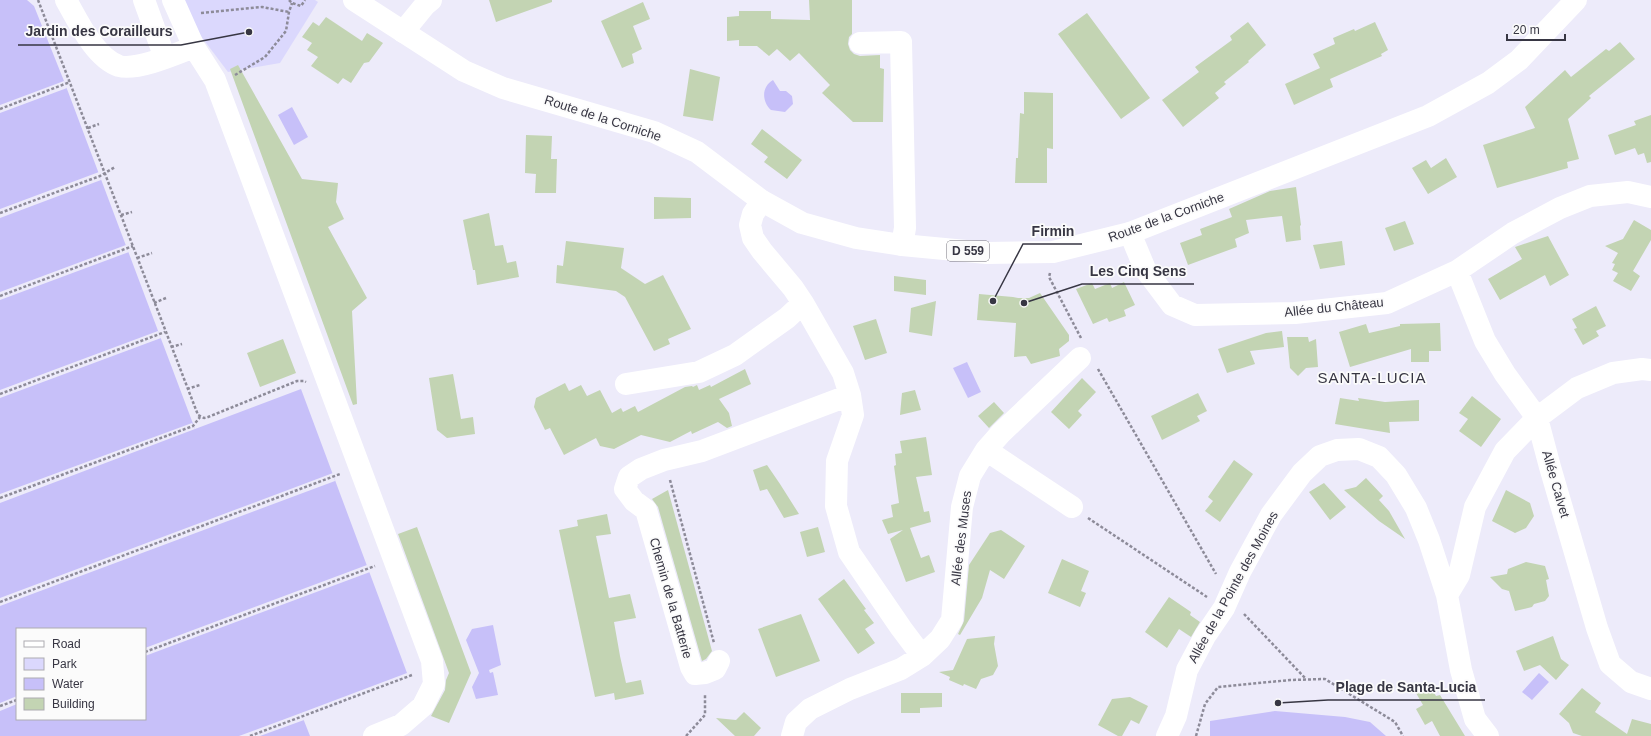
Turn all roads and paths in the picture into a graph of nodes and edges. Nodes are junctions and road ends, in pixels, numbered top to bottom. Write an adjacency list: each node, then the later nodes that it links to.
1 (38, 0): 17 (path)
2 (66, 0): 16 (street)
3 (144, 0): 16 (street)
4 (173, 0): 15 (street)
5 (289, 0): 10 (path)
6 (305, 0): 10 (path)
7 (354, 0): 13 (street, Route de la Corniche / D 559)
8 (431, 0): 13 (street)
9 (1576, 0): 29 (street, Route de la Corniche / D 559)
10 (292, 3): 11 (path)
11 (288, 12): 12 (path); 18 (path)
12 (195, 13)
13 (403, 32): 25 (street, Route de la Corniche / D 559)
14 (860, 43): 30 (street)
15 (194, 47): 16 (street); 18 (street)
16 (165, 58)
17 (70, 82): 19 (path); 21 (path)
18 (217, 86): 75 (street)
19 (0, 109)
20 (99, 124): 21 (path)
21 (88, 128): 23 (path)
22 (115, 167): 23 (path)
23 (105, 173): 27 (path); 28 (path)
24 (1650, 194): 35 (street, Allée du Château)
25 (762, 201): 30 (street, Route de la Corniche / D 559); 39 (street)
26 (132, 212): 28 (path)
27 (0, 213)
28 (121, 215): 31 (path)
29 (1130, 233): 32 (street, Route de la Corniche / D 559); 35 (street, Allée du Château)
30 (902, 245): 32 (street, Route de la Corniche / D 559)
31 (133, 246): 34 (path); 36 (path)
32 (1053, 252): 43 (path)
33 (152, 253): 34 (path)
34 (137, 258): 38 (path)
35 (1457, 271): 52 (street, Allée Calvet)
36 (0, 296)
37 (166, 298): 38 (path)
38 (154, 303): 40 (path)
39 (803, 303): 46 (street); 50 (street)
40 (165, 332): 42 (path); 49 (path)
41 (182, 344): 42 (path)
42 (171, 347): 48 (path)
43 (1086, 355): 53 (street, Allée des Muses); 65 (path)
44 (1651, 370): 52 (street)
45 (307, 384): 51 (path)
46 (626, 384)
47 (200, 385): 48 (path)
48 (187, 389): 51 (path)
49 (0, 394)
50 (850, 395): 54 (street, Chemin de la Batterie); 67 (street)
51 (200, 417): 58 (path)
52 (1537, 418): 63 (street); 71 (street, Allée Calvet)
53 (986, 450): 59 (street); 67 (street, Allée des Muses)
54 (664, 460): 68 (path); 68 (street, Chemin de la Batterie)
55 (338, 466): 56 (path)
56 (341, 474): 57 (path); 64 (path)
57 (344, 481)
58 (0, 498)
59 (1072, 507): 65 (path)
60 (373, 559): 61 (path)
61 (376, 566): 62 (path); 66 (path)
62 (378, 573)
63 (1447, 595): 65 (street, Allée de la Pointe des Moines); 81 (street, Allée de la Pointe des Moines)
64 (0, 602)
65 (1226, 603): 70 (path); 78 (street, Allée de la Pointe des Moines)
66 (146, 652)
67 (922, 656): 77 (street)
68 (712, 667): 76 (path)
69 (414, 672): 74 (path)
70 (1306, 678): 79 (path); 80 (path)
71 (1651, 689)
72 (16, 700): 73 (path)
73 (0, 706)
74 (250, 736)
75 (374, 736)
76 (686, 736)
77 (792, 736)
78 (1167, 736)
79 (1196, 736)
80 (1403, 736)
81 (1488, 736)

